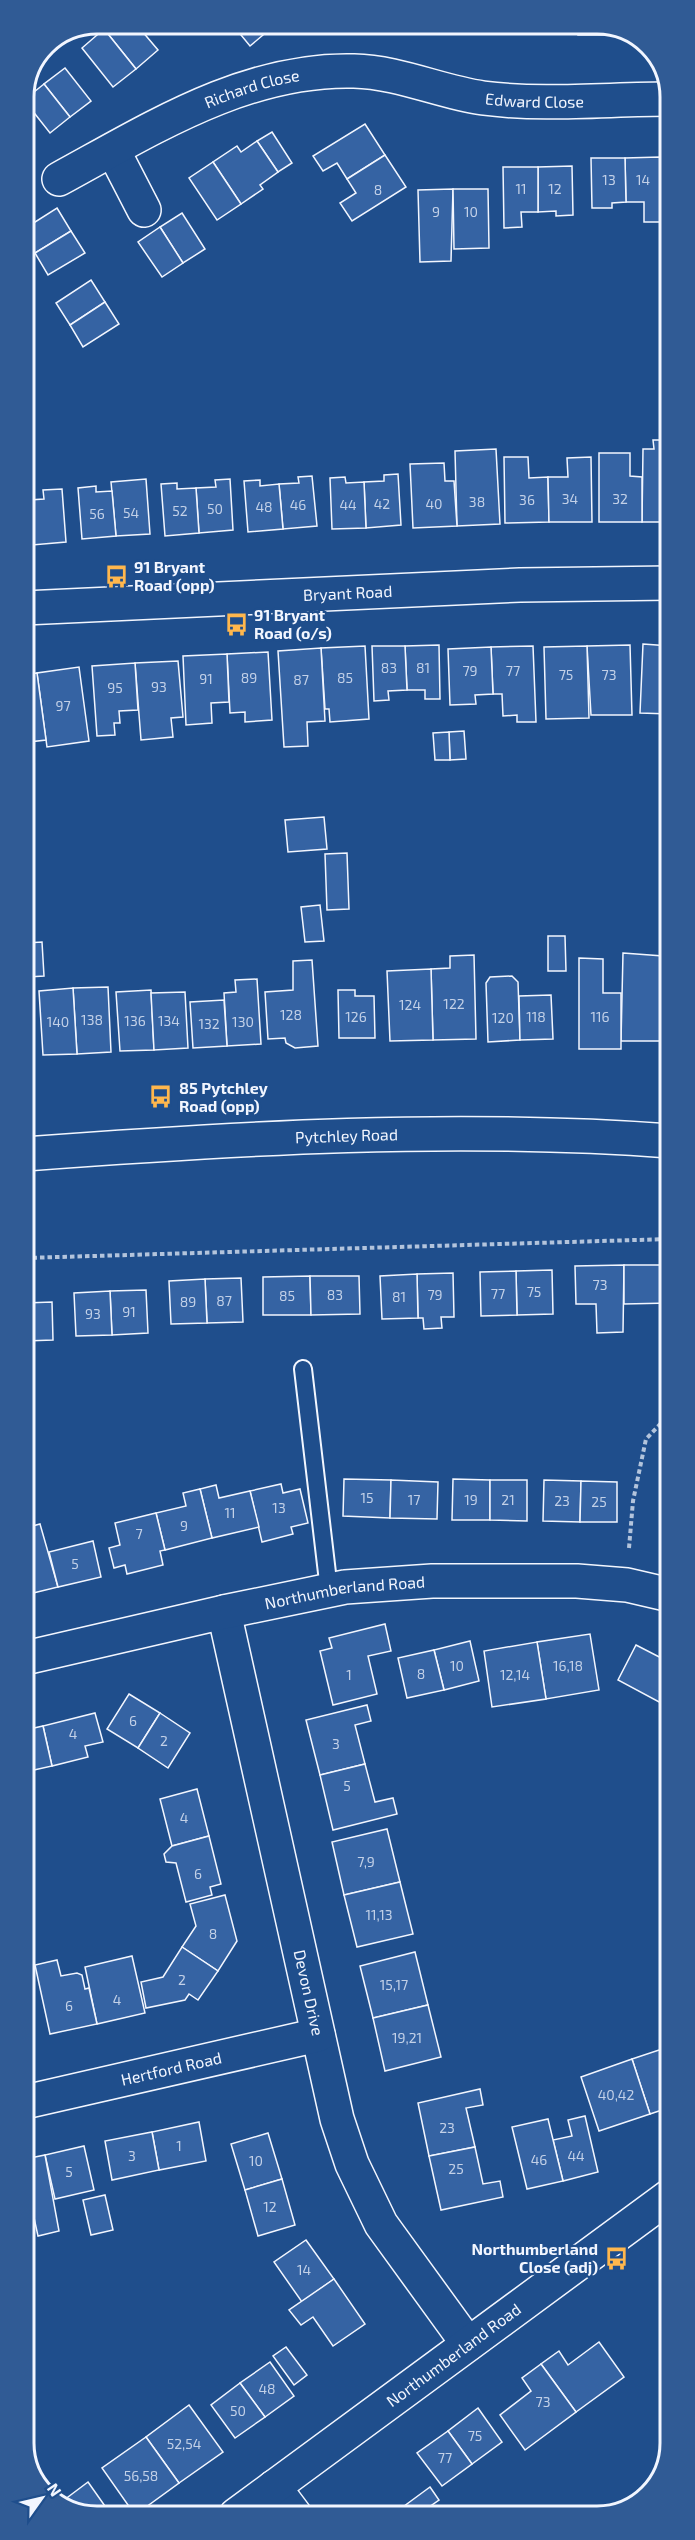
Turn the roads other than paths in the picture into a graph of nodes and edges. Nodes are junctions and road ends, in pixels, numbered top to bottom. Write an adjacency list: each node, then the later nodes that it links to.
1 (404, 77): 2 (street, Edward Close); 3 (street, Richard Close)
2 (660, 99)
3 (113, 150): 4 (street, Richard Close); 5 (street)
4 (59, 179)
5 (144, 210)
6 (660, 583): 7 (street, Bryant Road)
7 (34, 608)
8 (660, 1139): 9 (street, Pytchley Road)
9 (34, 1153)
10 (303, 1368): 12 (lane)
11 (660, 1580): 12 (street, Northumberland Road)
12 (329, 1590): 13 (street, Northumberland Road)
13 (224, 1612): 14 (street, Northumberland Road); 15 (street, Devon Drive)
14 (34, 1656)
15 (318, 2035): 16 (street, Hertford Road); 18 (street, Devon Drive)
16 (34, 2100)
17 (660, 2203): 18 (street, Northumberland Road)
18 (468, 2343): 19 (street, Northumberland Road)
19 (274, 2487): 20 (street, Northumberland Road); 21 (street)
20 (250, 2505)
21 (288, 2505)

